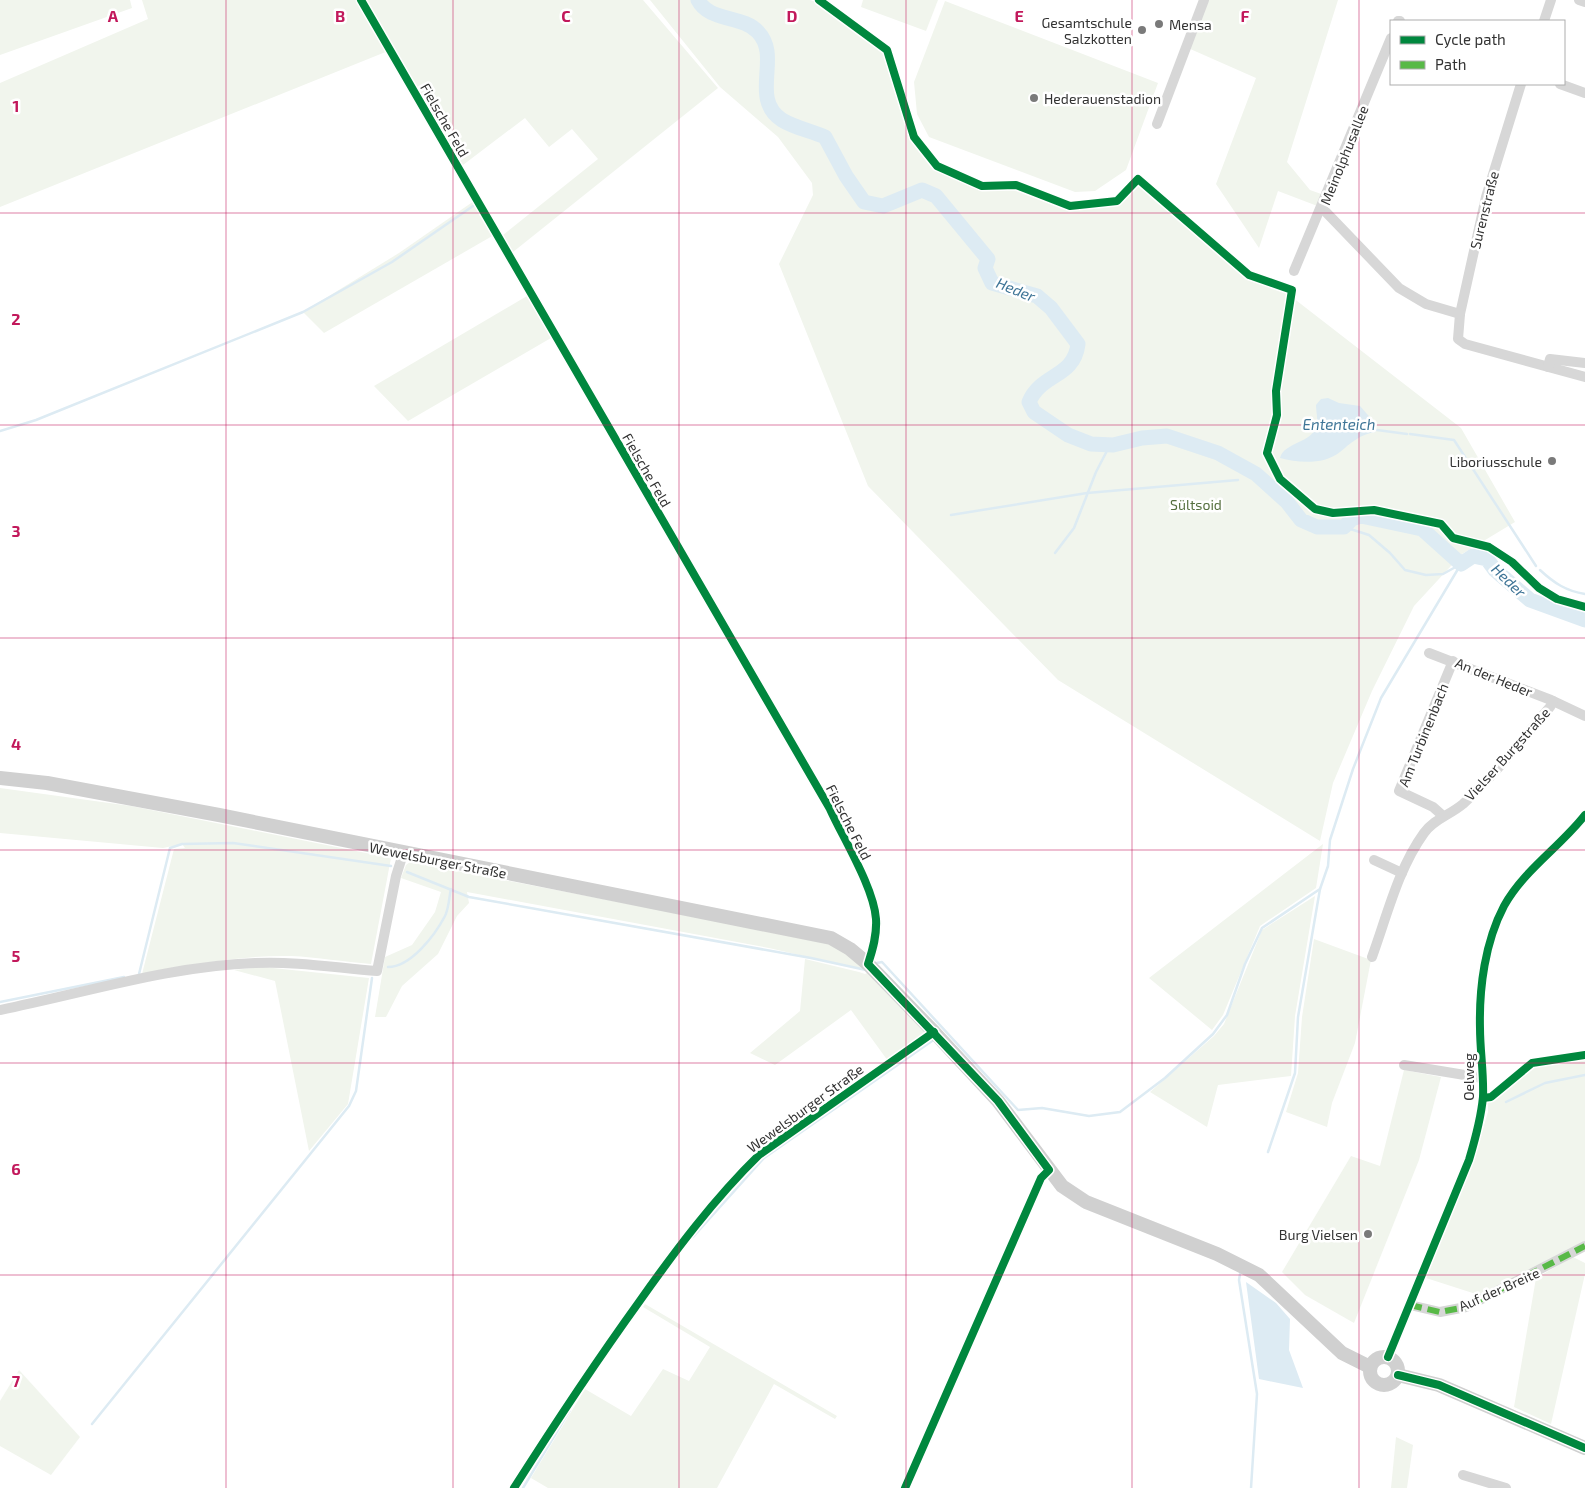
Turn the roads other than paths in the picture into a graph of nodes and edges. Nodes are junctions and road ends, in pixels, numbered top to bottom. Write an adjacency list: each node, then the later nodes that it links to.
1 (361, 0): 30 (street, Fielsche Feld)
2 (1204, 0): 11 (street)
3 (1552, 0): 6 (street)
4 (1579, 0): 5 (street)
5 (1585, 2)
6 (1544, 20)
7 (1390, 40): 12 (street, Meinolphusallee)
8 (1521, 85): 14 (street, Surenstraße)
9 (1563, 85): 10 (street)
10 (1585, 93)
11 (1158, 124)
12 (1322, 208): 13 (street, Meinolphusallee); 14 (street)
13 (1294, 271)
14 (1460, 314): 16 (street, Surenstraße)
15 (1585, 363): 16 (street)
16 (1548, 367): 17 (street)
17 (1585, 377)
18 (1429, 653): 19 (street, An der Heder)
19 (1453, 661): 20 (street, An der Heder); 23 (street, Am Turbinenbach)
20 (1553, 701): 21 (street, An der Heder); 23 (street, Vielser Burgstraße)
21 (1585, 716)
22 (0, 778): 26 (main road, Wewelsburger Straße)
23 (1442, 815): 28 (street, Vielser Burgstraße)
24 (1585, 815): 25 (street, Oelweg)
25 (1582, 828): 34 (street, Oelweg)
26 (404, 854): 30 (main road, Wewelsburger Straße); 31 (street)
27 (1374, 860): 28 (street)
28 (1402, 873): 29 (street, Vielser Burgstraße)
29 (1372, 957)
30 (868, 964): 32 (main road, Wewelsburger Straße)
31 (0, 1010)
32 (934, 1032): 35 (main road); 43 (street, Wewelsburger Straße)
33 (1404, 1065): 34 (street)
34 (1483, 1078): 37 (street, Oelweg)
35 (1048, 1170): 39 (main road); 44 (street)
36 (1584, 1249): 37 (street, Auf der Breite)
37 (1410, 1305): 38 (street, Oelweg)
38 (1388, 1357): 39 (main road); 40 (main road)
39 (1370, 1367): 40 (main road)
40 (1398, 1376): 41 (main road)
41 (1585, 1448)
42 (1463, 1475): 45 (street)
43 (514, 1488)
44 (905, 1488)
45 (1506, 1488)

